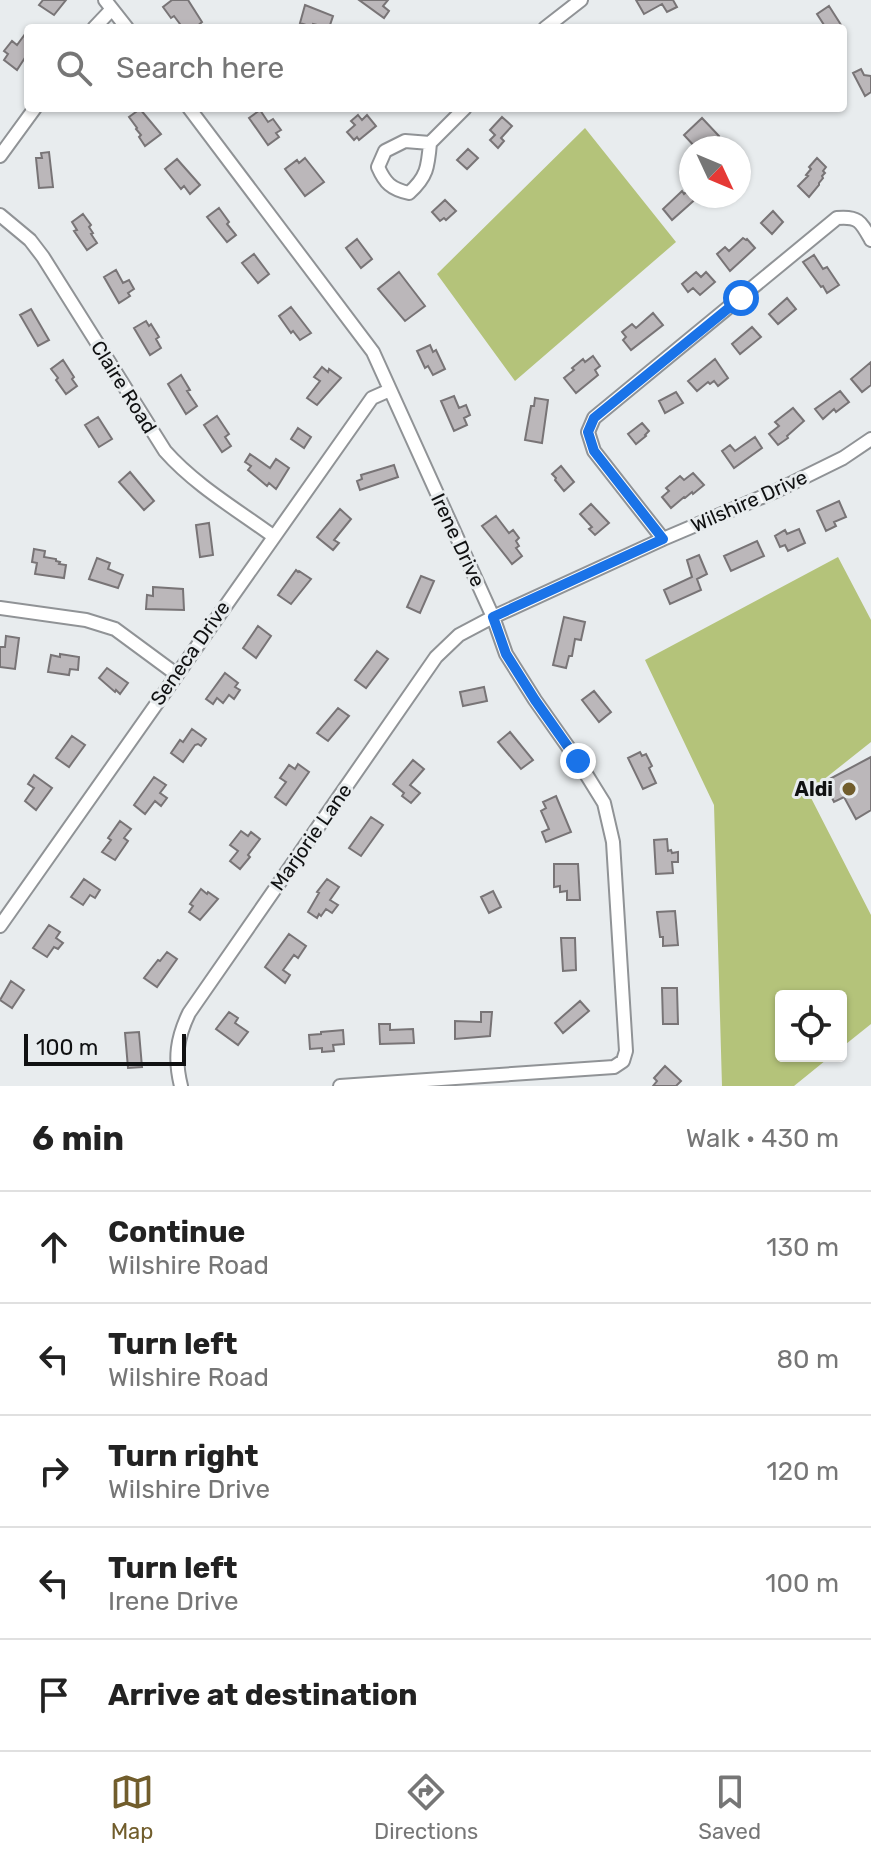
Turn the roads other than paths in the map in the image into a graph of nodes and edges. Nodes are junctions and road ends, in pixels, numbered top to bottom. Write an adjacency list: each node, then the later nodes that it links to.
1 (581, 0): 5 (street)
2 (109, 5): 3 (street); 4 (street)
3 (97, 24)
4 (124, 24)
5 (550, 24)
6 (32, 112): 10 (street)
7 (192, 112): 13 (street, Irene Drive)
8 (461, 112): 9 (street)
9 (430, 143): 9 (street)
10 (0, 156)
11 (0, 215): 15 (street, Claire Road)
12 (871, 240): 16 (street)
13 (390, 390): 15 (street, Seneca Drive); 18 (street, Irene Drive)
14 (871, 439): 16 (street, Wilshire Drive)
15 (273, 536): 19 (street, Seneca Drive)
16 (663, 539): 18 (street, Wilshire Drive)
17 (0, 608): 19 (street)
18 (493, 617): 21 (street, Marjorie Lane); 22 (street, Irene Drive)
19 (176, 674): 20 (street, Seneca Drive)
20 (0, 926)
21 (181, 1086)
22 (340, 1086)

